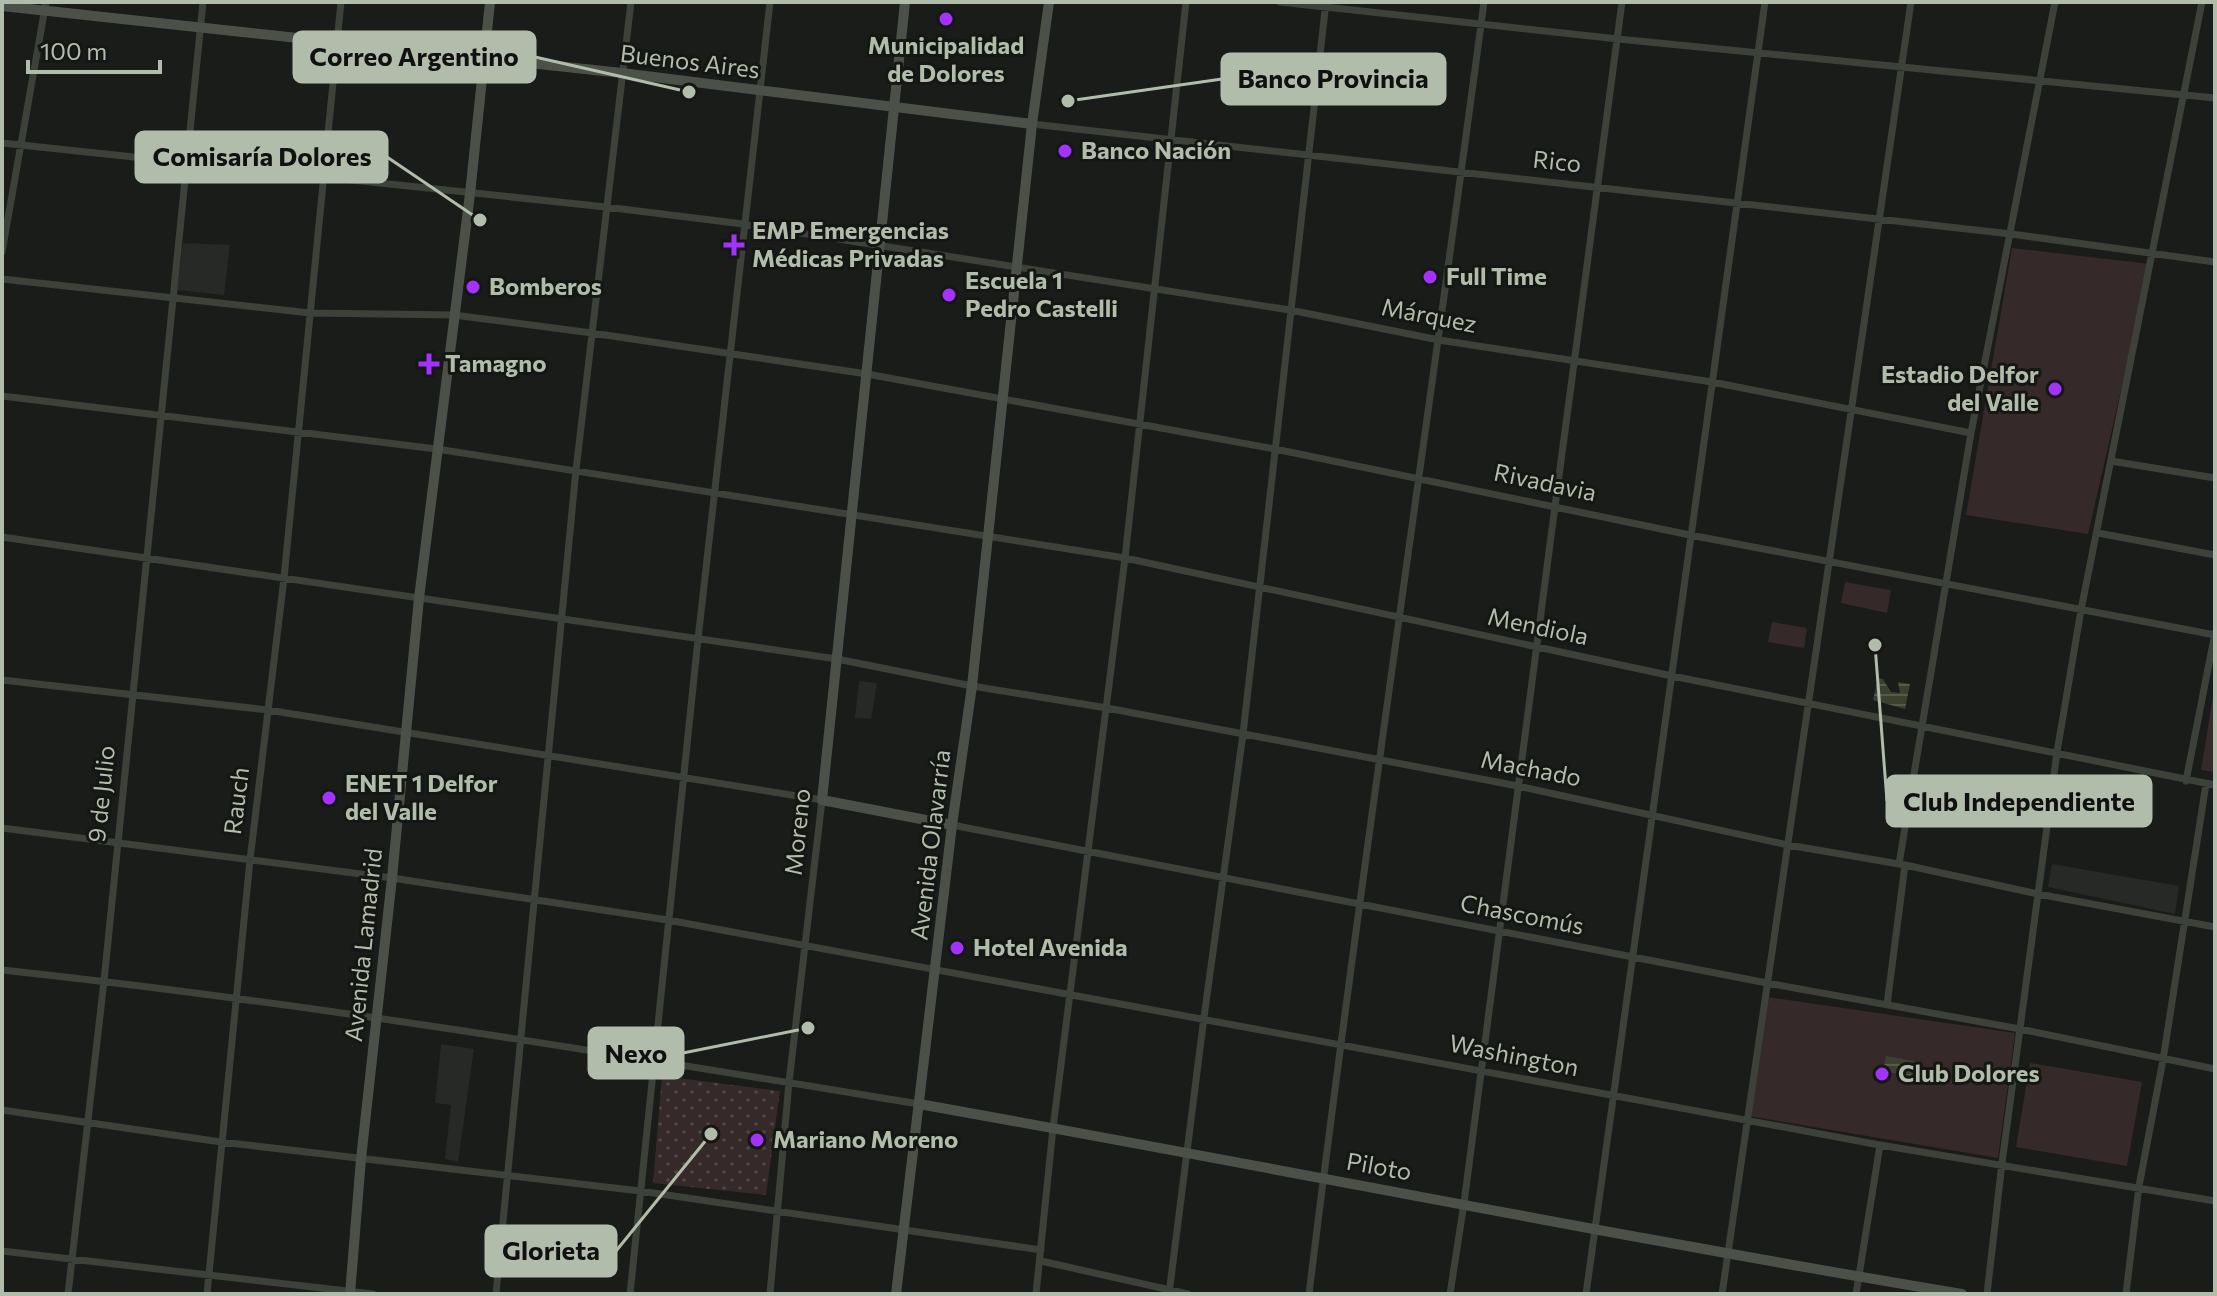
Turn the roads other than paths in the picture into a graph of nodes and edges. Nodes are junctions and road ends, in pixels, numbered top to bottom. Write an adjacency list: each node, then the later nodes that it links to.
1 (203, 2): 20 (street, 9 de Julio)
2 (341, 2): 22 (street, Rauch)
3 (490, 2): 24 (main road, Avenida Lamadrid)
4 (631, 2): 26 (street)
5 (770, 2): 28 (street)
6 (905, 2): 31 (main road, Moreno)
7 (1049, 2): 32 (main road, Avenida Olavarría)
8 (1186, 2): 33 (street)
9 (1280, 2): 16 (street)
10 (1484, 2): 19 (street)
11 (1622, 2): 21 (street)
12 (1765, 2): 23 (street)
13 (1911, 2): 25 (street)
14 (2055, 2): 27 (street)
15 (2202, 2): 29 (street)
16 (1326, 4): 19 (street); 36 (street)
17 (2, 6): 18 (main road, Buenos Aires)
18 (45, 6): 20 (main road, Buenos Aires); 35 (street)
19 (1481, 23): 21 (street); 38 (street)
20 (201, 27): 22 (main road, Buenos Aires); 37 (street, 9 de Julio)
21 (1618, 39): 23 (street); 40 (street)
22 (337, 42): 24 (main road, Buenos Aires); 39 (street, Rauch)
23 (1758, 51): 25 (street); 42 (street)
24 (484, 58): 26 (main road, Buenos Aires); 41 (main road, Avenida Lamadrid)
25 (1901, 68): 27 (street); 44 (street)
26 (622, 73): 28 (main road, Buenos Aires); 43 (street)
27 (2041, 82): 29 (street); 46 (street)
28 (760, 91): 31 (main road, Buenos Aires); 45 (street)
29 (2185, 95): 30 (street); 49 (street)
30 (2215, 98)
31 (895, 106): 32 (main road, Rico); 47 (main road, Moreno)
32 (1032, 124): 33 (street, Rico); 51 (main road, Avenida Olavarría)
33 (1171, 140): 36 (street, Rico); 53 (street)
34 (2, 143): 35 (street, Márquez)
35 (21, 145): 37 (street, Márquez); 48 (street)
36 (1308, 155): 38 (street, Rico); 55 (street)
37 (186, 163): 39 (street, Márquez); 54 (street, 9 de Julio)
38 (1460, 173): 40 (street, Rico); 59 (street)
39 (324, 178): 41 (street, Márquez); 56 (street, Rauch)
40 (1599, 187): 42 (street, Rico); 61 (street)
41 (470, 194): 43 (street, Márquez); 57 (main road, Avenida Lamadrid)
42 (1737, 203): 44 (street, Rico); 63 (street)
43 (606, 207): 45 (street, Márquez); 58 (street)
44 (1879, 220): 46 (street, Rico); 66 (street)
45 (743, 224): 47 (street, Márquez); 60 (street)
46 (2011, 234): 49 (street, Rico); 70 (street)
47 (879, 245): 51 (street, Márquez); 62 (main road, Moreno)
48 (2, 252)
49 (2153, 254): 50 (street, Rico); 73 (street)
50 (2215, 262)
51 (1017, 267): 53 (street, Márquez); 65 (main road, Avenida Olavarría)
52 (2, 279): 54 (street, Rivadavia)
53 (1154, 288): 55 (street, Márquez); 68 (street)
54 (172, 298): 56 (street, Rivadavia); 67 (street, 9 de Julio)
55 (1290, 310): 59 (street, Márquez); 72 (street)
56 (310, 313): 57 (street, Rivadavia); 69 (street, Rauch)
57 (454, 315): 58 (street, Rivadavia); 71 (main road, Avenida Lamadrid)
58 (592, 333): 60 (street, Rivadavia); 74 (street)
59 (1439, 340): 61 (street, Márquez); 75 (street)
60 (729, 353): 62 (street, Rivadavia); 77 (street)
61 (1577, 362): 63 (street, Márquez); 78 (street)
62 (867, 374): 65 (street, Rivadavia); 79 (main road, Moreno)
63 (1712, 382): 66 (street, Márquez); 82 (street)
64 (2, 396): 67 (street, Mendiola)
65 (1003, 400): 68 (street, Rivadavia); 81 (main road, Avenida Olavarría)
66 (1851, 411): 70 (street, Márquez); 87 (street)
67 (160, 415): 69 (street, Mendiola); 85 (street, 9 de Julio)
68 (1139, 423): 72 (street, Rivadavia); 86 (street)
69 (298, 432): 71 (street, Mendiola); 88 (street, Rauch)
70 (1971, 433): 89 (street)
71 (437, 449): 74 (street, Mendiola); 91 (main road, Avenida Lamadrid)
72 (1275, 449): 75 (street, Rivadavia); 90 (street)
73 (2111, 461): 76 (street); 80 (street)
74 (576, 470): 77 (street, Mendiola); 94 (street)
75 (1417, 477): 78 (street, Rivadavia); 93 (street)
76 (2215, 478)
77 (715, 492): 79 (street, Mendiola); 96 (street)
78 (1555, 505): 82 (street, Rivadavia); 97 (street)
79 (851, 514): 81 (street, Mendiola); 98 (main road, Moreno)
80 (2098, 533): 84 (street); 92 (street)
81 (988, 535): 86 (street, Mendiola); 101 (main road, Avenida Olavarría)
82 (1690, 535): 87 (street, Rivadavia); 99 (street)
83 (2, 537): 85 (street, Machado)
84 (2215, 555)
85 (146, 558): 88 (street, Machado); 102 (street, 9 de Julio)
86 (1125, 558): 90 (street, Mendiola); 104 (street)
87 (1828, 562): 89 (street, Rivadavia); 103 (street)
88 (284, 578): 91 (street, Machado); 105 (street, Rauch)
89 (1946, 585): 92 (street, Rivadavia); 106 (street)
90 (1261, 586): 93 (street, Mendiola); 108 (street)
91 (419, 598): 94 (street, Machado); 107 (main road, Avenida Lamadrid)
92 (2081, 610): 95 (street, Rivadavia); 109 (street)
93 (1399, 617): 97 (street, Mendiola); 111 (street)
94 (563, 619): 96 (street, Machado); 110 (street)
95 (2215, 634): 113 (street)
96 (698, 639): 98 (street, Machado); 112 (street)
97 (1536, 647): 99 (street, Mendiola); 115 (street)
98 (837, 659): 101 (street, Machado); 116 (main road, Moreno)
99 (1672, 676): 103 (street, Mendiola); 117 (street)
100 (2, 680): 102 (street)
101 (972, 686): 104 (street, Machado); 118 (main road, Avenida Olavarría)
102 (132, 694): 105 (street); 120 (street, 9 de Julio)
103 (1808, 703): 106 (street, Mendiola); 121 (street)
104 (1107, 708): 108 (street, Machado); 122 (street)
105 (268, 710): 107 (street); 123 (street, Rauch)
106 (1921, 728): 109 (street, Mendiola); 124 (street)
107 (405, 734): 110 (street); 125 (main road, Avenida Lamadrid)
108 (1243, 734): 111 (street, Machado); 126 (street)
109 (2057, 752): 113 (street, Mendiola); 127 (street)
110 (547, 755): 112 (street); 128 (street)
111 (1379, 761): 115 (street, Machado); 129 (street)
112 (683, 777): 116 (street); 130 (street)
113 (2186, 781): 114 (street, Mendiola)
114 (2210, 784): 131 (street)
115 (1518, 786): 117 (street, Machado); 133 (street)
116 (822, 800): 118 (main road, Chascomús); 134 (street, Moreno)
117 (1654, 815): 121 (street, Machado); 135 (street)
118 (952, 825): 122 (street, Chascomús); 136 (main road, Avenida Olavarría)
119 (2, 828): 120 (street, Washington)
120 (117, 843): 123 (street, Washington); 138 (street, 9 de Julio)
121 (1788, 845): 124 (street, Machado); 139 (street)
122 (1089, 853): 126 (street, Chascomús); 140 (street)
123 (250, 860): 125 (street, Washington); 141 (street, Rauch)
124 (1902, 864): 127 (street, Machado); 142 (street)
125 (392, 878): 128 (street, Washington); 144 (main road, Avenida Lamadrid)
126 (1224, 879): 129 (street, Chascomús); 143 (street)
127 (2038, 894): 131 (street, Machado); 145 (street)
128 (535, 899): 130 (street, Washington); 146 (street)
129 (1361, 904): 133 (street, Chascomús); 147 (street)
130 (668, 920): 134 (street, Washington); 148 (street)
131 (2183, 921): 132 (street, Machado); 149 (street)
132 (2215, 927)
133 (1497, 931): 135 (street, Chascomús); 150 (street)
134 (806, 945): 136 (street, Washington); 152 (street, Moreno)
135 (1634, 957): 139 (street, Chascomús); 153 (street)
136 (936, 969): 140 (street, Washington); 154 (main road, Avenida Olavarría)
137 (2, 970): 138 (street, Piloto)
138 (104, 981): 141 (street, Piloto); 157 (street, 9 de Julio)
139 (1767, 983): 142 (street, Chascomús); 156 (street)
140 (1070, 993): 143 (street, Washington); 158 (street)
141 (237, 1000): 144 (street, Piloto); 159 (street, Rauch)
142 (1887, 1005): 145 (street, Chascomús)
143 (1204, 1017): 147 (street, Washington); 161 (street)
144 (377, 1019): 146 (street, Piloto); 162 (main road, Avenida Lamadrid)
145 (2020, 1029): 149 (street, Chascomús); 163 (street)
146 (521, 1038): 148 (street, Piloto); 164 (street)
147 (1343, 1044): 150 (street, Washington); 165 (street)
148 (654, 1060): 152 (street, Piloto); 167 (street)
149 (2163, 1060): 151 (street, Chascomús); 166 (street)
150 (1481, 1069): 153 (street, Washington); 169 (street)
151 (2215, 1069)
152 (789, 1082): 154 (street, Piloto); 170 (street, Moreno)
153 (1614, 1095): 156 (street, Washington); 172 (street)
154 (919, 1104): 158 (main road, Piloto); 171 (main road, Avenida Olavarría)
155 (2, 1110): 157 (street)
156 (1748, 1119): 160 (street, Washington); 175 (street)
157 (88, 1122): 159 (street); 176 (street, 9 de Julio)
158 (1053, 1128): 161 (main road, Piloto); 173 (street)
159 (221, 1142): 162 (street); 178 (street, Rauch)
160 (1880, 1145): 163 (street, Washington); 179 (street)
161 (1188, 1154): 165 (main road, Piloto); 180 (street)
162 (361, 1159): 164 (street); 181 (main road, Avenida Lamadrid)
163 (2002, 1163): 166 (street, Washington); 197 (street)
164 (508, 1176): 167 (street); 185 (street)
165 (1324, 1178): 169 (main road, Piloto); 191 (street)
166 (2139, 1186): 168 (street, Washington); 198 (street)
167 (640, 1191): 170 (street); 186 (street)
168 (2215, 1201)
169 (1464, 1203): 172 (main road, Piloto); 192 (street)
170 (779, 1211): 171 (street); 187 (street, Moreno)
171 (903, 1228): 173 (street); 188 (main road, Avenida Olavarría)
172 (1595, 1230): 175 (main road, Piloto); 193 (street)
173 (1041, 1250): 177 (street)
174 (2, 1251): 176 (street)
175 (1727, 1252): 179 (main road, Piloto); 194 (street)
176 (72, 1259): 178 (street); 182 (street, 9 de Julio)
177 (1041, 1261): 180 (street); 189 (street)
178 (209, 1276): 181 (street); 183 (street, Rauch)
179 (1859, 1277): 195 (street); 196 (main road, Piloto)
180 (1170, 1292): 190 (street)
181 (350, 1293): 184 (street)
182 (68, 1294)
183 (207, 1294)
184 (373, 1294)
185 (496, 1294)
186 (630, 1294)
187 (770, 1294)
188 (896, 1294)
189 (1036, 1294)
190 (1188, 1294)
191 (1309, 1294)
192 (1450, 1294)
193 (1586, 1294)
194 (1722, 1294)
195 (1856, 1294)
196 (1962, 1294)
197 (1987, 1294)
198 (2126, 1294)

